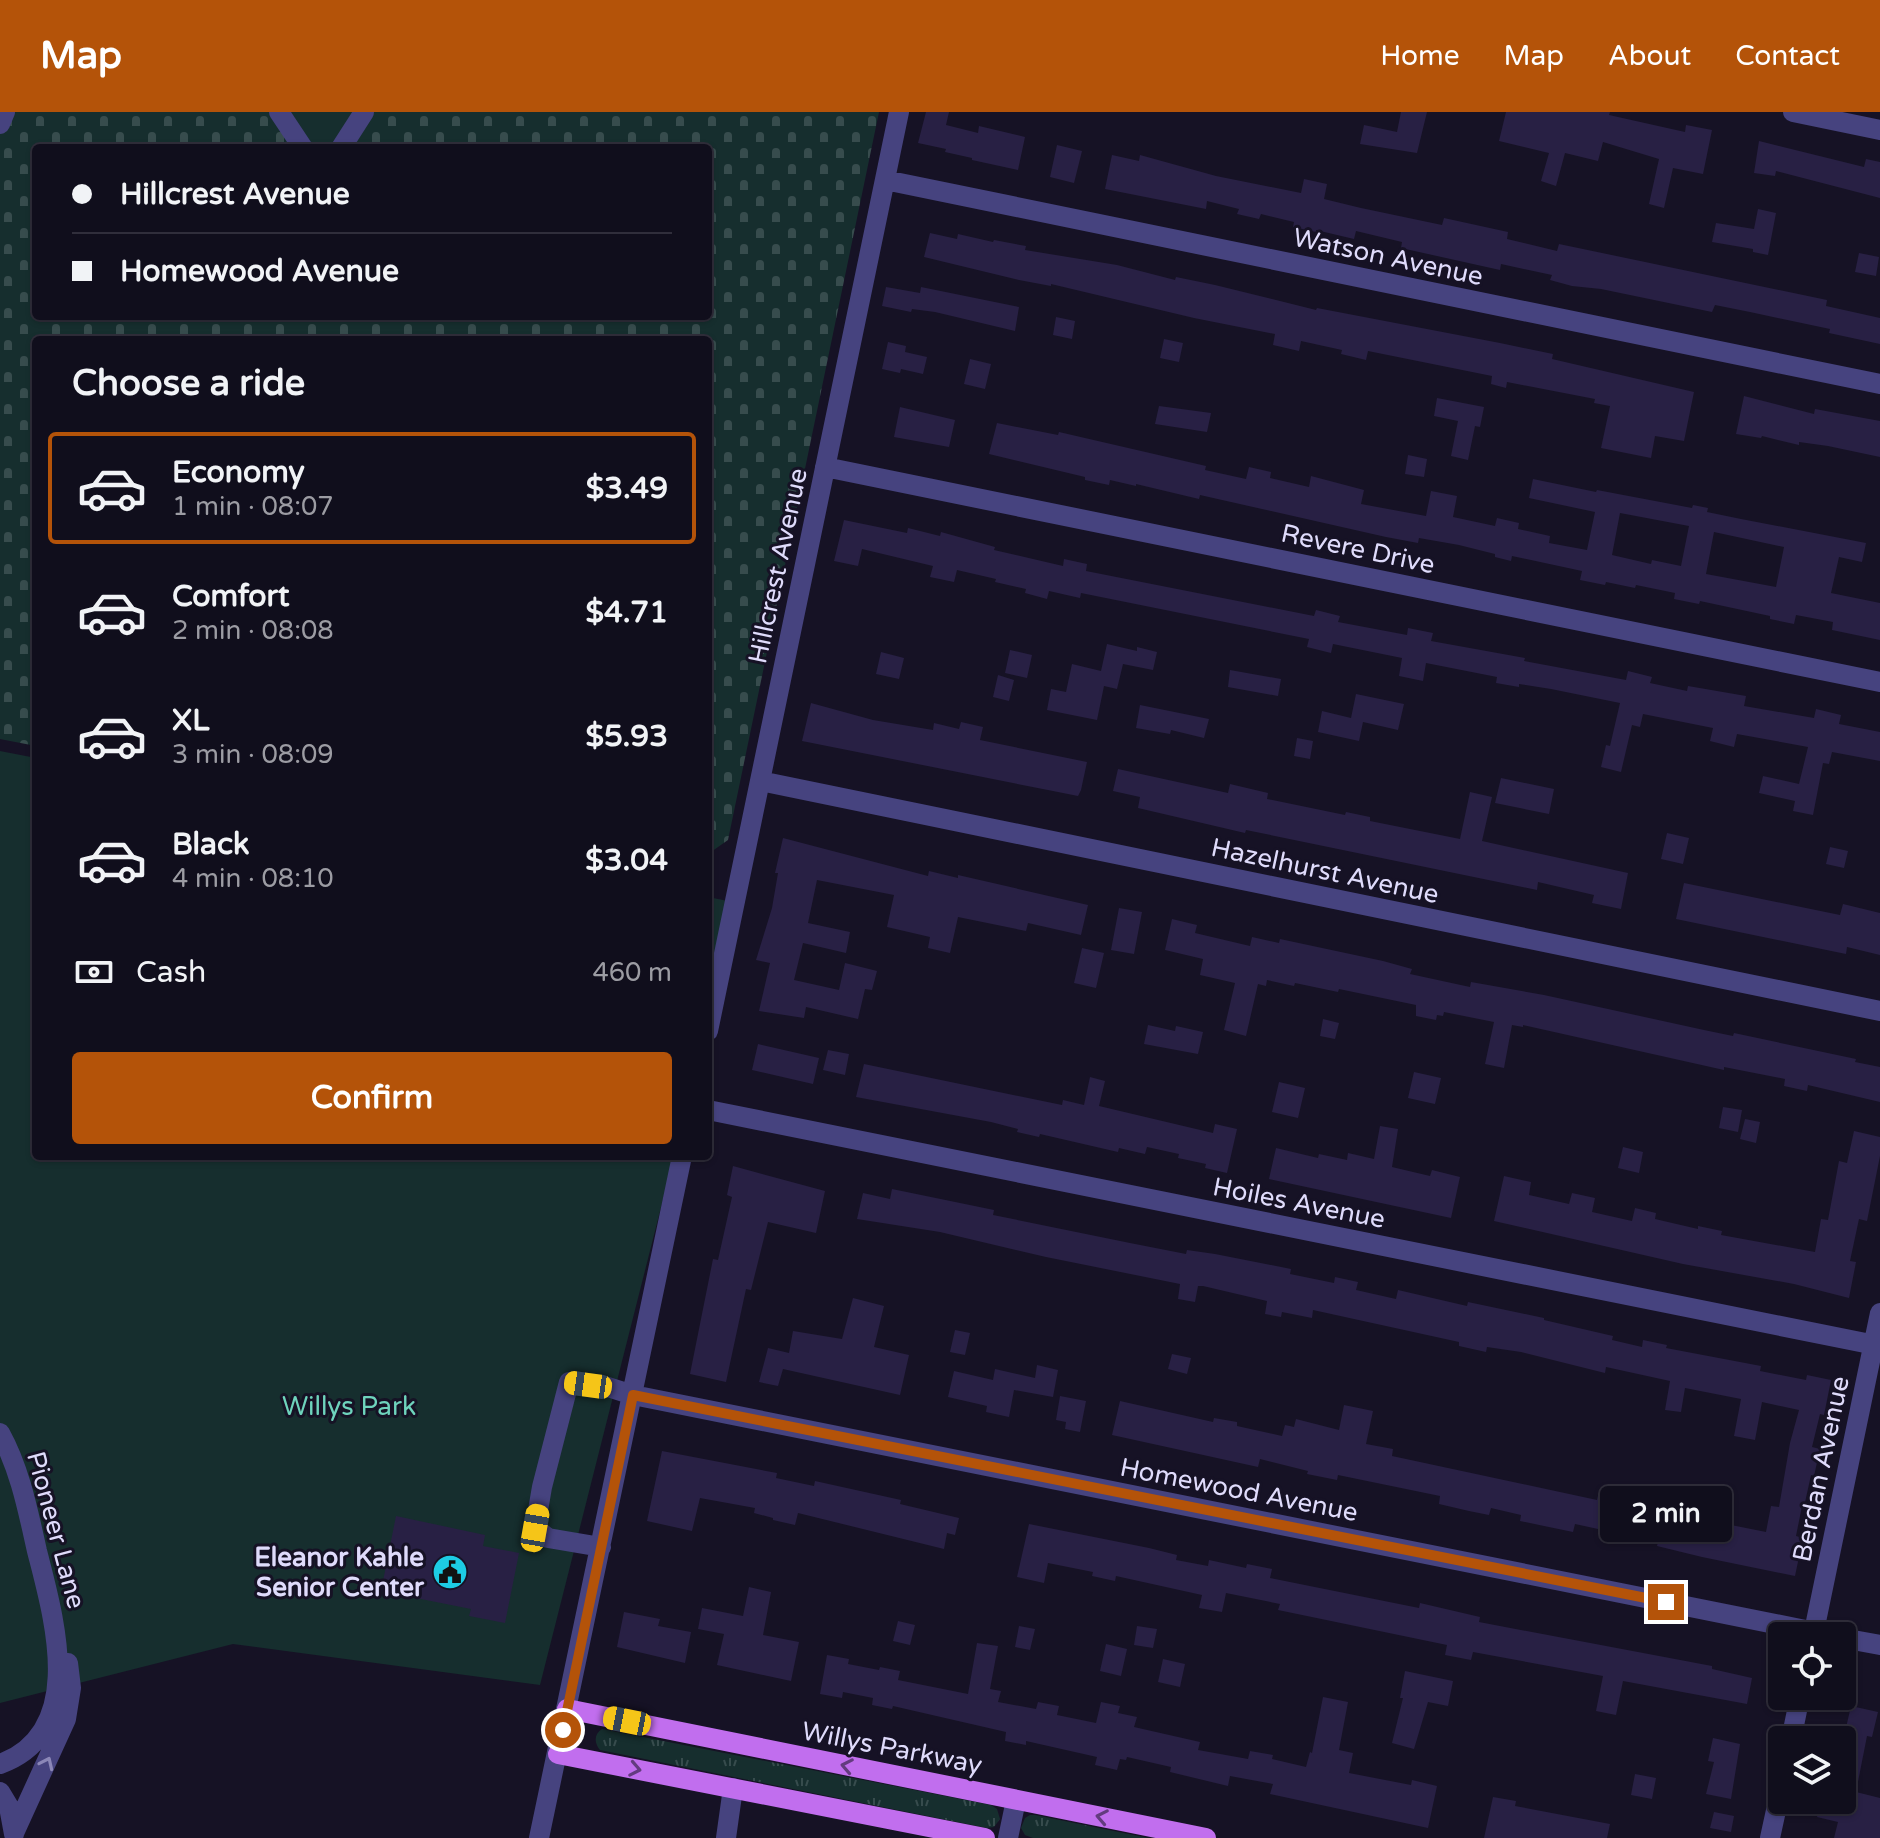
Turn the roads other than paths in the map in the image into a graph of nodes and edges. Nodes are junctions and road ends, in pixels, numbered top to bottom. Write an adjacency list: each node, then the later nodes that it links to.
1 (5, 112): 6 (street)
2 (279, 112): 8 (street)
3 (364, 112): 9 (street)
4 (899, 112): 10 (street, Hillcrest Avenue)
5 (1793, 112): 7 (street)
6 (0, 124)
7 (1880, 130)
8 (300, 144)
9 (344, 144)
10 (885, 180): 11 (street, Watson Avenue); 12 (street, Hillcrest Avenue)
11 (1880, 384)
12 (825, 467): 13 (street, Revere Drive); 14 (street, Hillcrest Avenue)
13 (1880, 682)
14 (760, 781): 15 (street, Hazelhurst Avenue); 16 (street, Hillcrest Avenue)
15 (1880, 1011)
16 (712, 1012)
17 (712, 1111): 20 (street, Hoiles Avenue)
18 (681, 1160): 21 (street)
19 (1880, 1313): 20 (street, Berdan Avenue)
20 (1877, 1345): 24 (street, Berdan Avenue)
21 (633, 1395): 23 (street); 23 (street, Homewood Avenue); 25 (street, Homewood Avenue)
22 (0, 1433): 26 (street, Pioneer Lane)
23 (601, 1547): 29 (street)
24 (1816, 1622)
25 (1768, 1625)
26 (58, 1641): 31 (street, Pioneer Lane); 36 (street, Pioneer Lane, one-way to 26)
27 (1856, 1641): 28 (street)
28 (1880, 1645)
29 (567, 1709): 30 (street); 34 (main road, Willys Parkway, one-way to 29)
30 (558, 1754): 32 (main road, one-way to 32); 37 (street)
31 (0, 1764)
32 (733, 1788): 38 (street); 39 (main road)
33 (0, 1792): 36 (street)
34 (1016, 1800): 40 (street); 41 (main road, Willys Parkway, one-way to 34)
35 (1775, 1814): 42 (street)
36 (14, 1836)
37 (539, 1838)
38 (726, 1838)
39 (985, 1838)
40 (1008, 1838)
41 (1206, 1838)
42 (1770, 1838)

